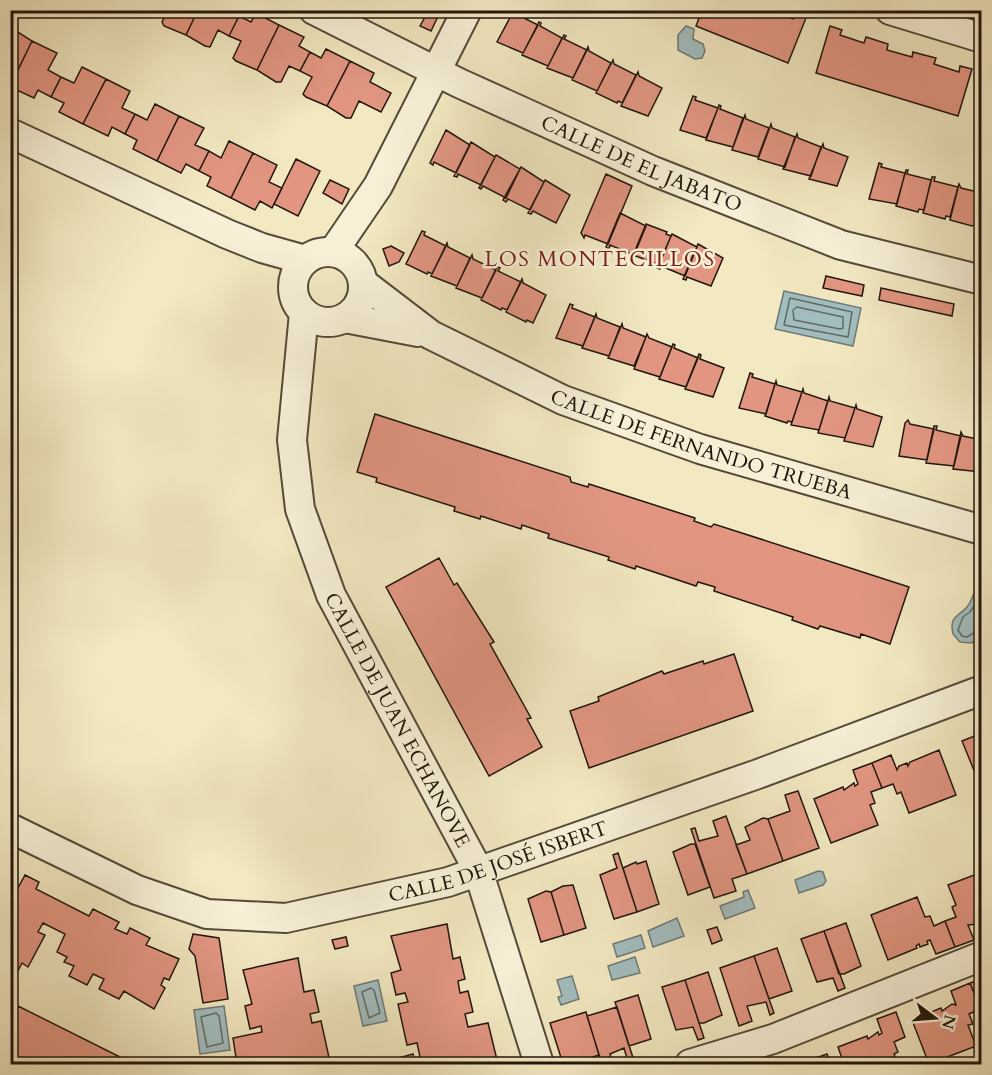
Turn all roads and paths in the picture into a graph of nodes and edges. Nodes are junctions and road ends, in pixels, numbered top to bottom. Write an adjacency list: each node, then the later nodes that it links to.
1 (314, 10): 5 (street, CALLE DE EL JABATO)
2 (467, 10): 5 (street)
3 (890, 10): 4 (street)
4 (981, 38)
5 (436, 72): 7 (street); 11 (street, CALLE DE EL JABATO)
6 (10, 133): 9 (street)
7 (378, 186): 8 (street); 10 (street)
8 (333, 252): 9 (street); 10 (street)
9 (305, 260): 12 (street)
10 (362, 278): 13 (street); 14 (street, CALLE DE FERNANDO TRUEBA)
11 (981, 280)
12 (304, 313): 13 (street); 15 (street, CALLE DE JUAN ECHANOVE)
13 (342, 319): 14 (street, CALLE DE FERNANDO TRUEBA); 15 (street)
14 (431, 335): 16 (street, CALLE DE FERNANDO TRUEBA)
15 (299, 370): 19 (street, CALLE DE JUAN ECHANOVE)
16 (981, 530)
17 (981, 690): 19 (street, CALLE DE JOSÉ ISBERT)
18 (10, 828): 19 (street, CALLE DE JOSÉ ISBERT)
19 (478, 870): 21 (street, CALLE DE JUAN ECHANOVE)
20 (981, 956): 22 (street)
21 (539, 1065)
22 (690, 1065)

